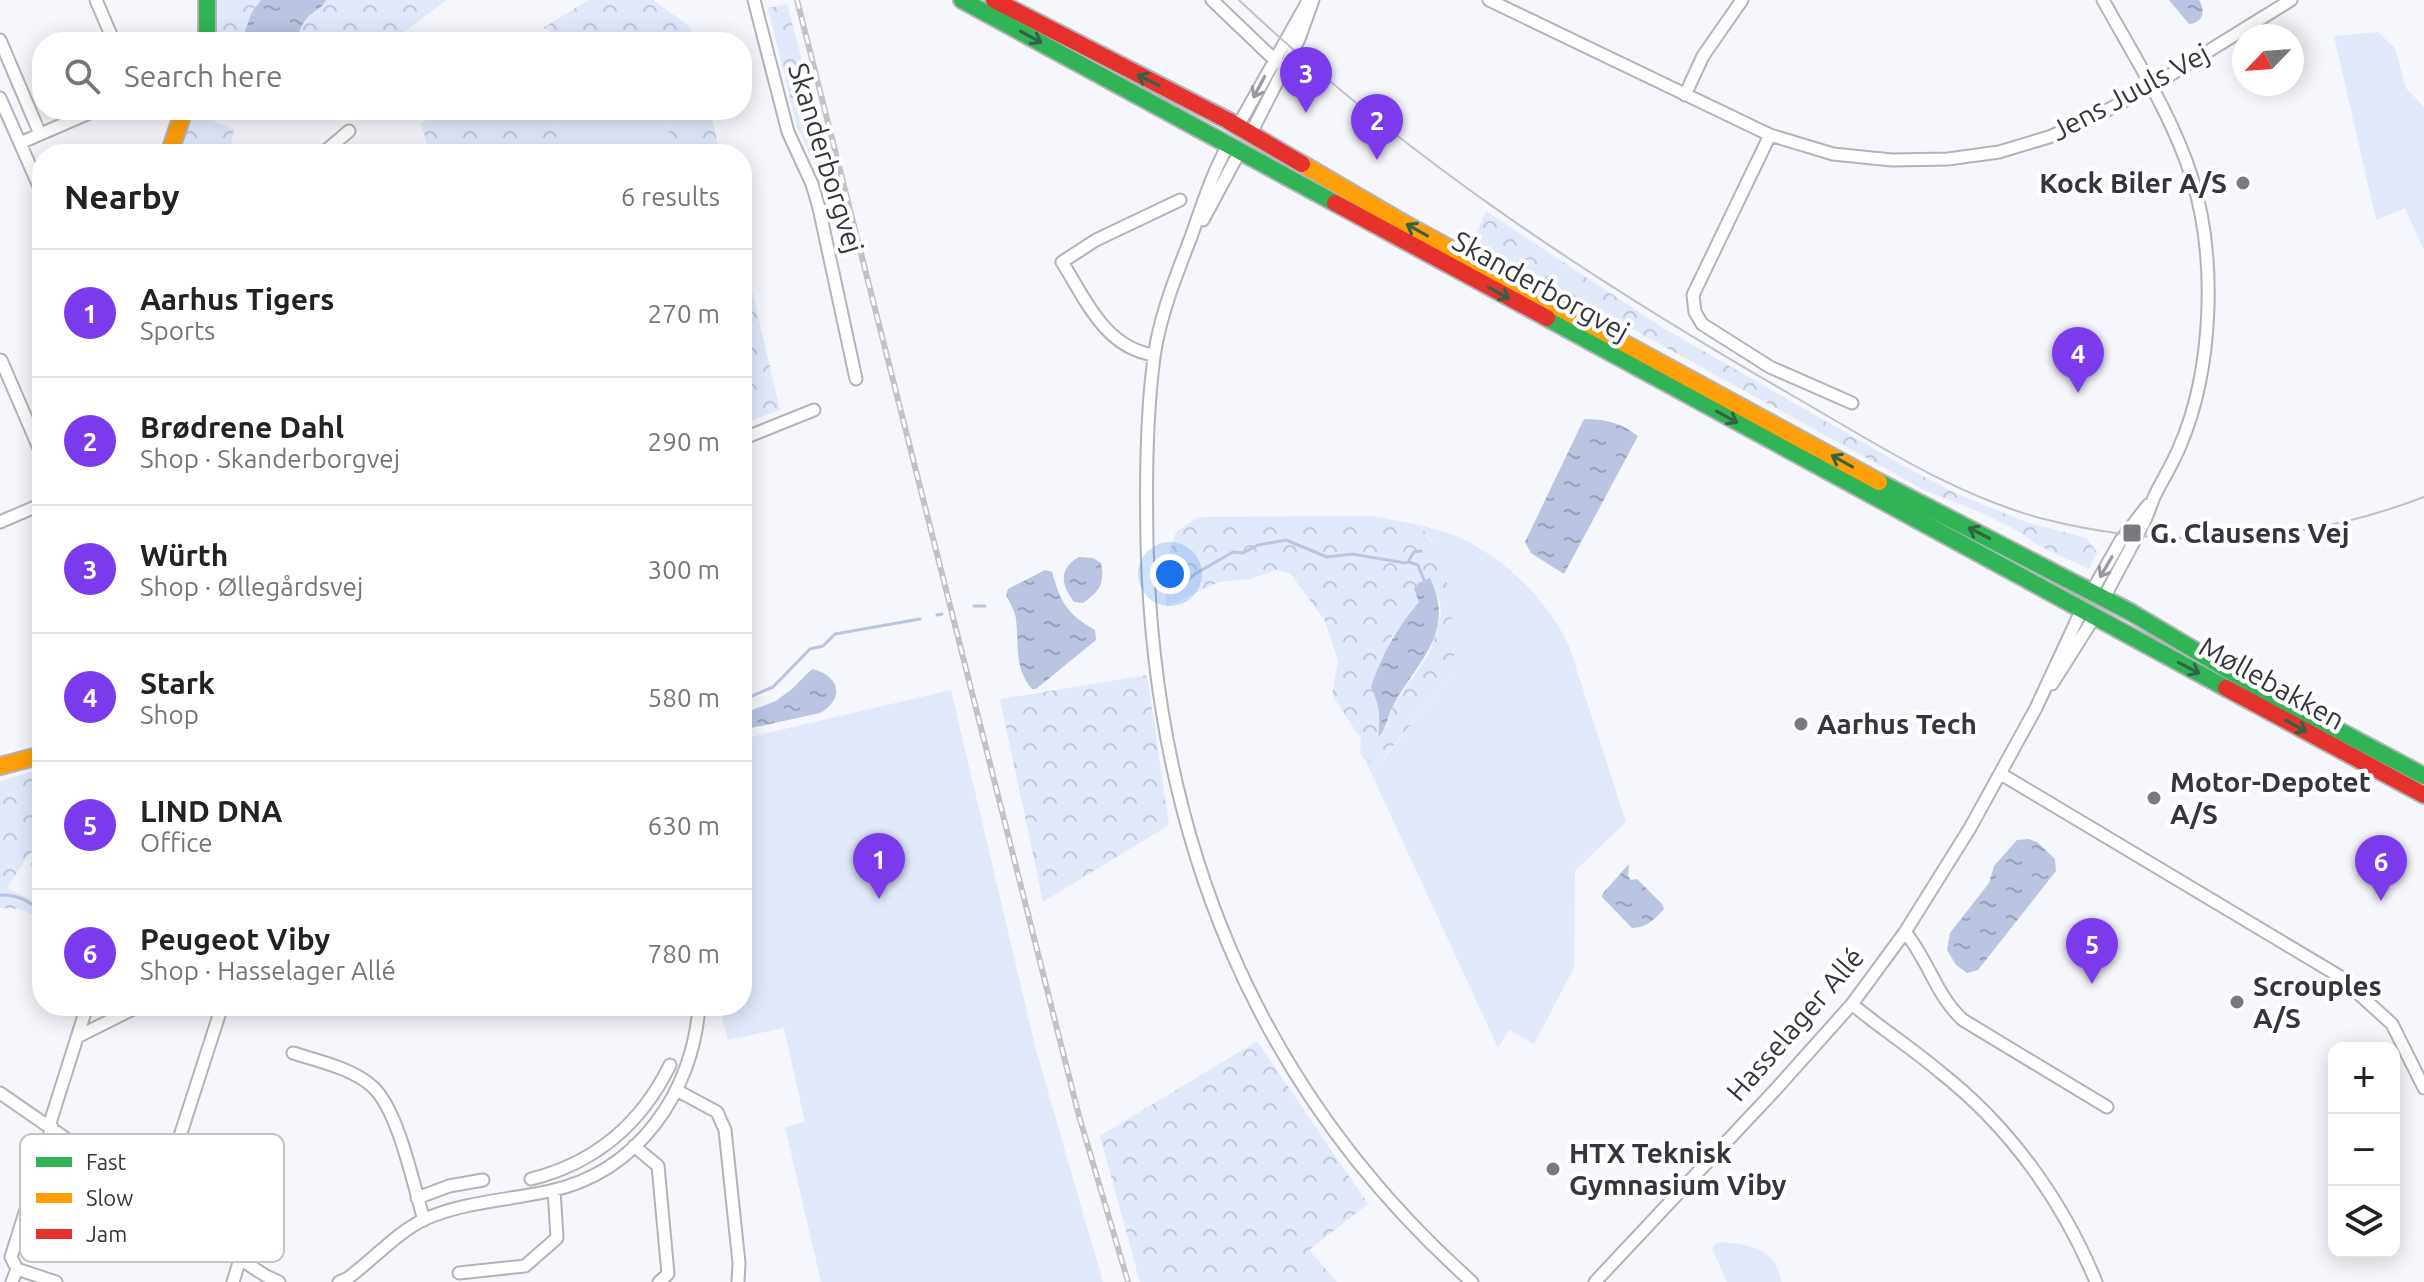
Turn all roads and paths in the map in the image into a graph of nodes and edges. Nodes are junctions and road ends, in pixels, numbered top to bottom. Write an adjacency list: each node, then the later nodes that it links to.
1 (96, 0): 12 (street)
2 (207, 0): 13 (main road)
3 (754, 0): 35 (street, Skanderborgvej)
4 (962, 0): 26 (main road, Skanderborgvej, one-way to 26)
5 (994, 0): 26 (main road, Skanderborgvej, one-way to 5)
6 (1212, 0): 15 (street)
7 (1311, 0): 15 (street)
8 (1489, 0): 17 (street, Jens Juuls Vej)
9 (1742, 0): 17 (street)
10 (2103, 0): 16 (street)
11 (2291, 0): 16 (street, Jens Juuls Vej)
12 (110, 32)
13 (207, 32)
14 (0, 40): 19 (street)
15 (1279, 63): 26 (street, one-way to 26); 26 (street)
16 (2151, 87): 25 (street, Jens Juuls Vej); 42 (street)
17 (1685, 95): 25 (street, Jens Juuls Vej)
18 (0, 98): 27 (street)
19 (32, 115)
20 (34, 120): 24 (street)
21 (73, 120): 24 (street)
22 (181, 120): 28 (main road)
23 (349, 131): 29 (street)
24 (40, 134): 27 (street)
25 (1770, 135): 36 (street)
26 (1239, 139): 32 (street); 32 (street); 42 (main road, Skanderborgvej, one-way to 26); 43 (main road, Skanderborgvej, one-way to 43)
27 (20, 143): 30 (street)
28 (172, 144)
29 (334, 144)
30 (32, 170)
31 (1180, 200): 33 (street)
32 (1190, 240): 33 (street)
33 (1154, 355): 86 (street)
34 (1, 360): 38 (street)
35 (856, 379)
36 (1852, 403)
37 (814, 410): 39 (street)
38 (32, 432)
39 (752, 435)
40 (32, 508): 41 (street)
41 (0, 522)
42 (2098, 594): 43 (main road, Hasselager Allé); 47 (main road, Møllebakken)
43 (2088, 613): 46 (street, Hasselager Allé); 48 (main road, Møllebakken, one-way to 48)
44 (32, 758): 45 (main road)
45 (0, 766)
46 (2001, 774): 49 (street, Hasselager Allé); 58 (street)
47 (2424, 776)
48 (2424, 795)
49 (1905, 932): 50 (street, Hasselager Allé); 63 (street)
50 (1852, 1004): 87 (street, Hasselager Allé); 88 (street)
51 (84, 1016): 55 (street)
52 (119, 1016): 55 (street)
53 (219, 1016): 67 (street)
54 (698, 1016): 59 (street)
55 (77, 1037): 64 (street)
56 (293, 1053): 72 (street)
57 (670, 1065): 61 (street)
58 (2424, 1088)
59 (678, 1091): 62 (street); 85 (street)
60 (0, 1093): 64 (street)
61 (653, 1096): 62 (street); 69 (street)
62 (668, 1106): 68 (street)
63 (2107, 1107)
64 (51, 1126): 65 (street); 66 (street)
65 (49, 1134)
66 (63, 1134)
67 (181, 1134)
68 (634, 1146): 71 (street); 84 (street)
69 (531, 1179)
70 (483, 1180): 72 (street)
71 (554, 1190): 73 (street); 78 (street)
72 (417, 1198): 73 (street)
73 (424, 1220): 83 (street)
74 (20, 1228): 77 (street)
75 (239, 1262): 81 (street)
76 (245, 1262): 82 (street)
77 (17, 1269): 79 (street); 80 (street)
78 (459, 1273)
79 (12, 1282)
80 (56, 1282)
81 (233, 1282)
82 (279, 1282)
83 (339, 1282)
84 (659, 1282)
85 (738, 1282)
86 (1472, 1282)
87 (1595, 1282)
88 (2096, 1282)

